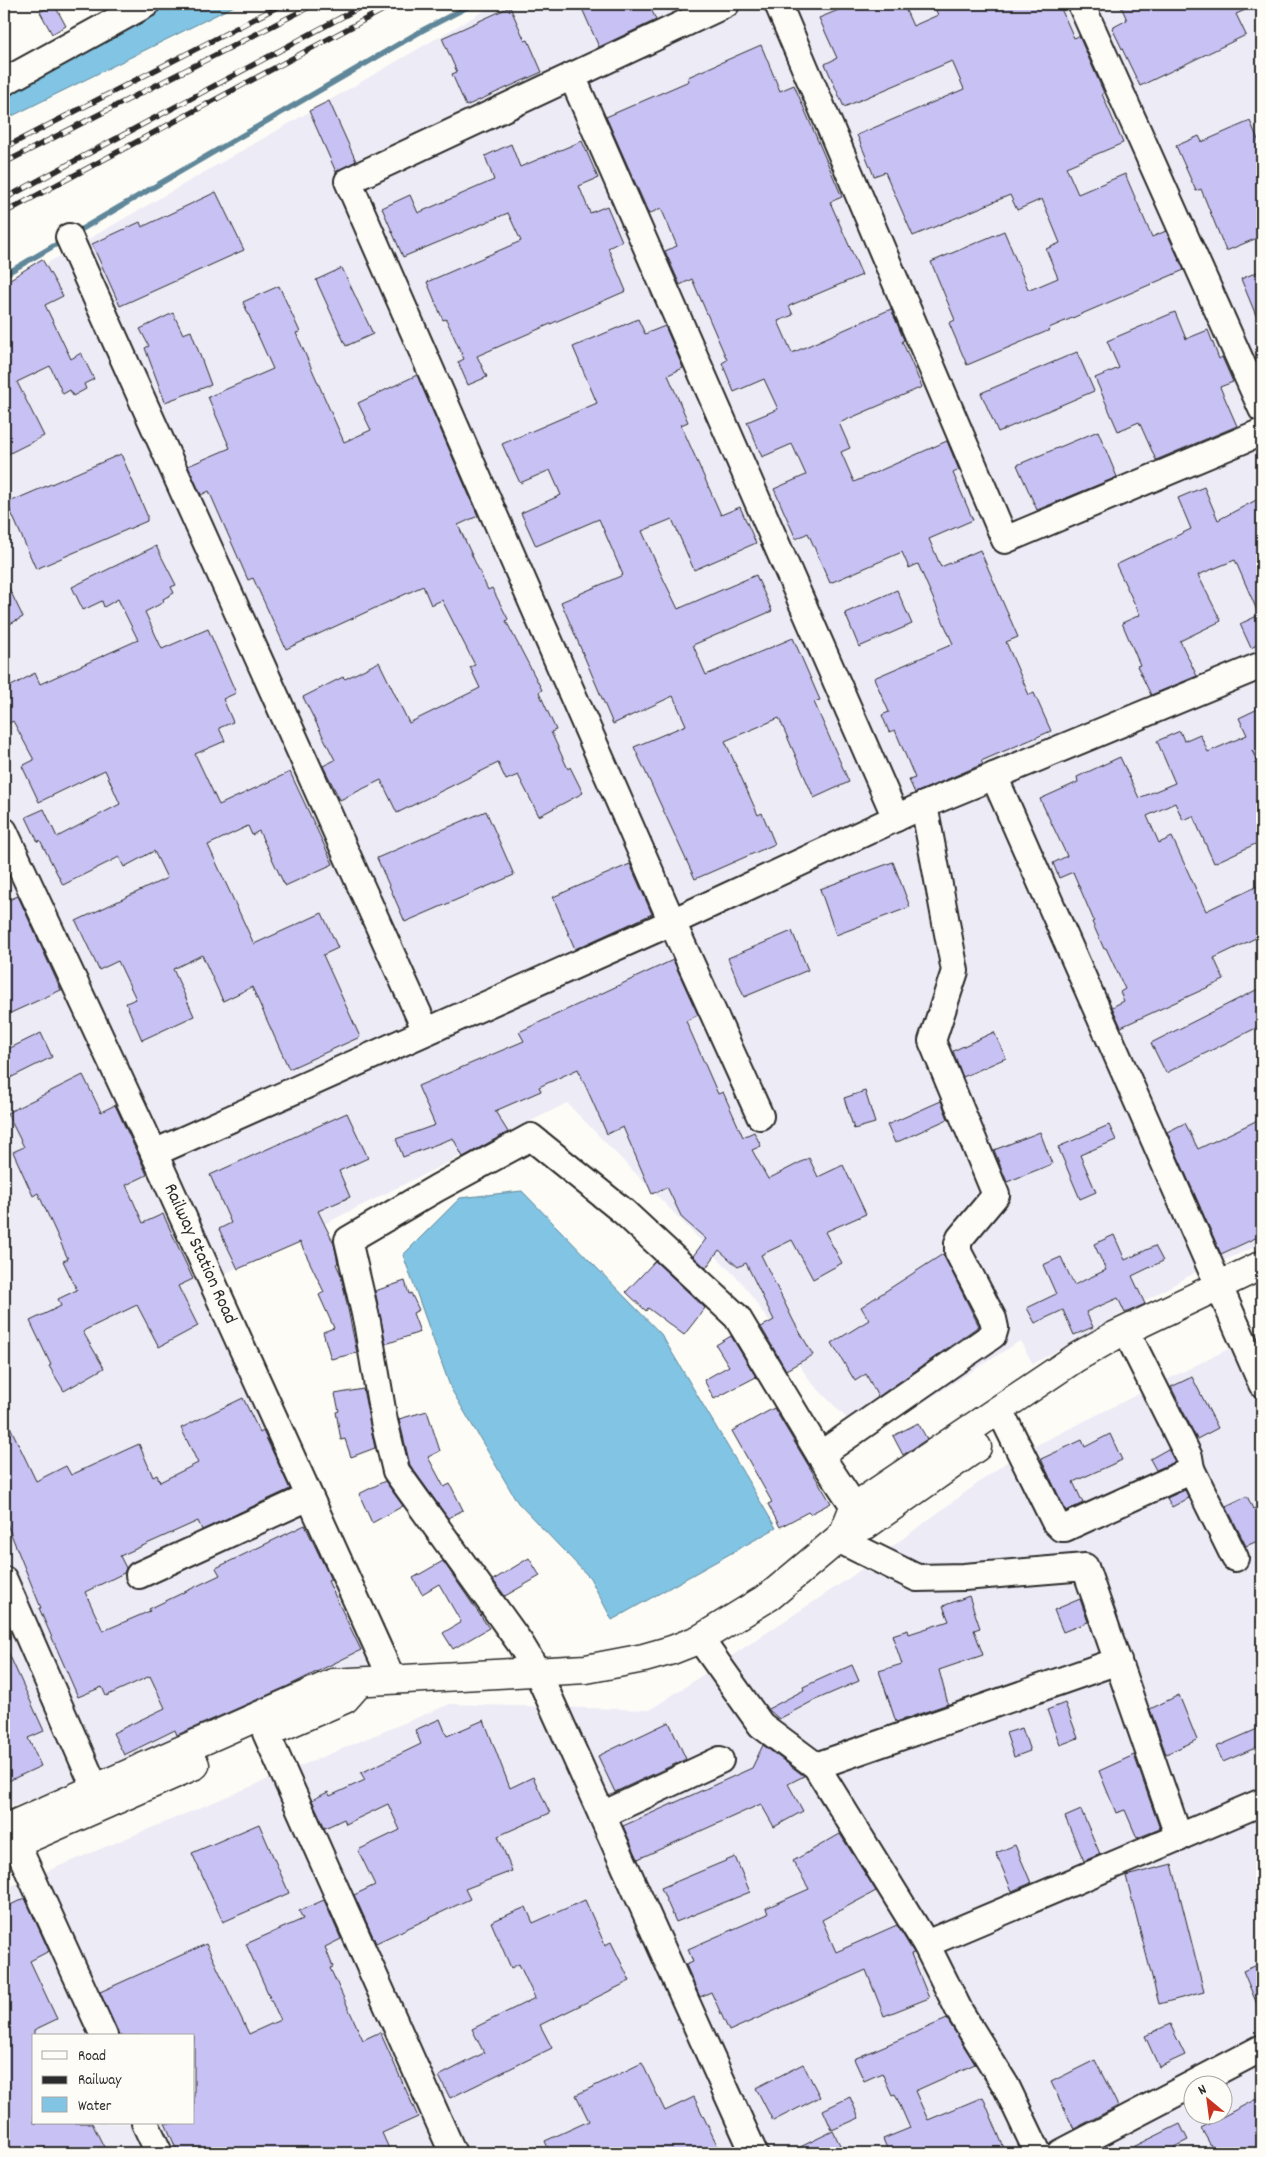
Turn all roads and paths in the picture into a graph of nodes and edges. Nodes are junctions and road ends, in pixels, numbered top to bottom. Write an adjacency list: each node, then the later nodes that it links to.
1 (146, 4): 6 (street)
2 (726, 4): 5 (street)
3 (778, 4): 9 (street)
4 (1080, 4): 8 (street)
5 (572, 76): 13 (street); 15 (street)
6 (4, 82)
7 (69, 237): 16 (street)
8 (1262, 409)
9 (1262, 432)
10 (1260, 672): 11 (street)
11 (994, 776): 12 (street); 21 (street)
12 (924, 805): 13 (street); 25 (street)
13 (896, 818): 15 (street)
14 (4, 831): 18 (street, Railway Station Road)
15 (672, 922): 16 (street); 17 (street)
16 (426, 1031): 18 (street)
17 (760, 1116)
18 (154, 1153): 27 (street, Railway Station Road)
19 (1262, 1265): 21 (main road)
20 (1262, 1285): 21 (main road)
21 (1222, 1293): 22 (main road); 23 (street); 28 (main road)
22 (1134, 1347): 24 (main road); 26 (street)
23 (1262, 1384)
24 (1007, 1425): 26 (street); 28 (main road)
25 (820, 1455): 28 (street); 34 (street)
26 (1191, 1469): 29 (street)
27 (310, 1497): 30 (street); 35 (street, Railway Station Road)
28 (851, 1526): 32 (main road); 33 (street)
29 (1235, 1558)
30 (139, 1574)
31 (4, 1580): 40 (street)
32 (700, 1639): 34 (main road); 39 (street)
33 (1118, 1661): 39 (street); 43 (street)
34 (538, 1673): 35 (main road); 42 (street)
35 (392, 1679): 36 (main road)
36 (360, 1682): 37 (main road); 40 (main road)
37 (266, 1733): 44 (main road); 50 (street)
38 (720, 1760): 42 (street)
39 (816, 1766): 45 (street)
40 (95, 1788): 44 (main road)
41 (1262, 1802): 43 (street)
42 (602, 1815): 51 (street)
43 (1179, 1838): 45 (street)
44 (8, 1840): 46 (street)
45 (926, 1944): 52 (street)
46 (103, 2034)
47 (1262, 2048): 53 (street)
48 (145, 2124): 49 (street)
49 (159, 2153)
50 (452, 2153)
51 (754, 2153)
52 (1038, 2153)
53 (1061, 2153)

